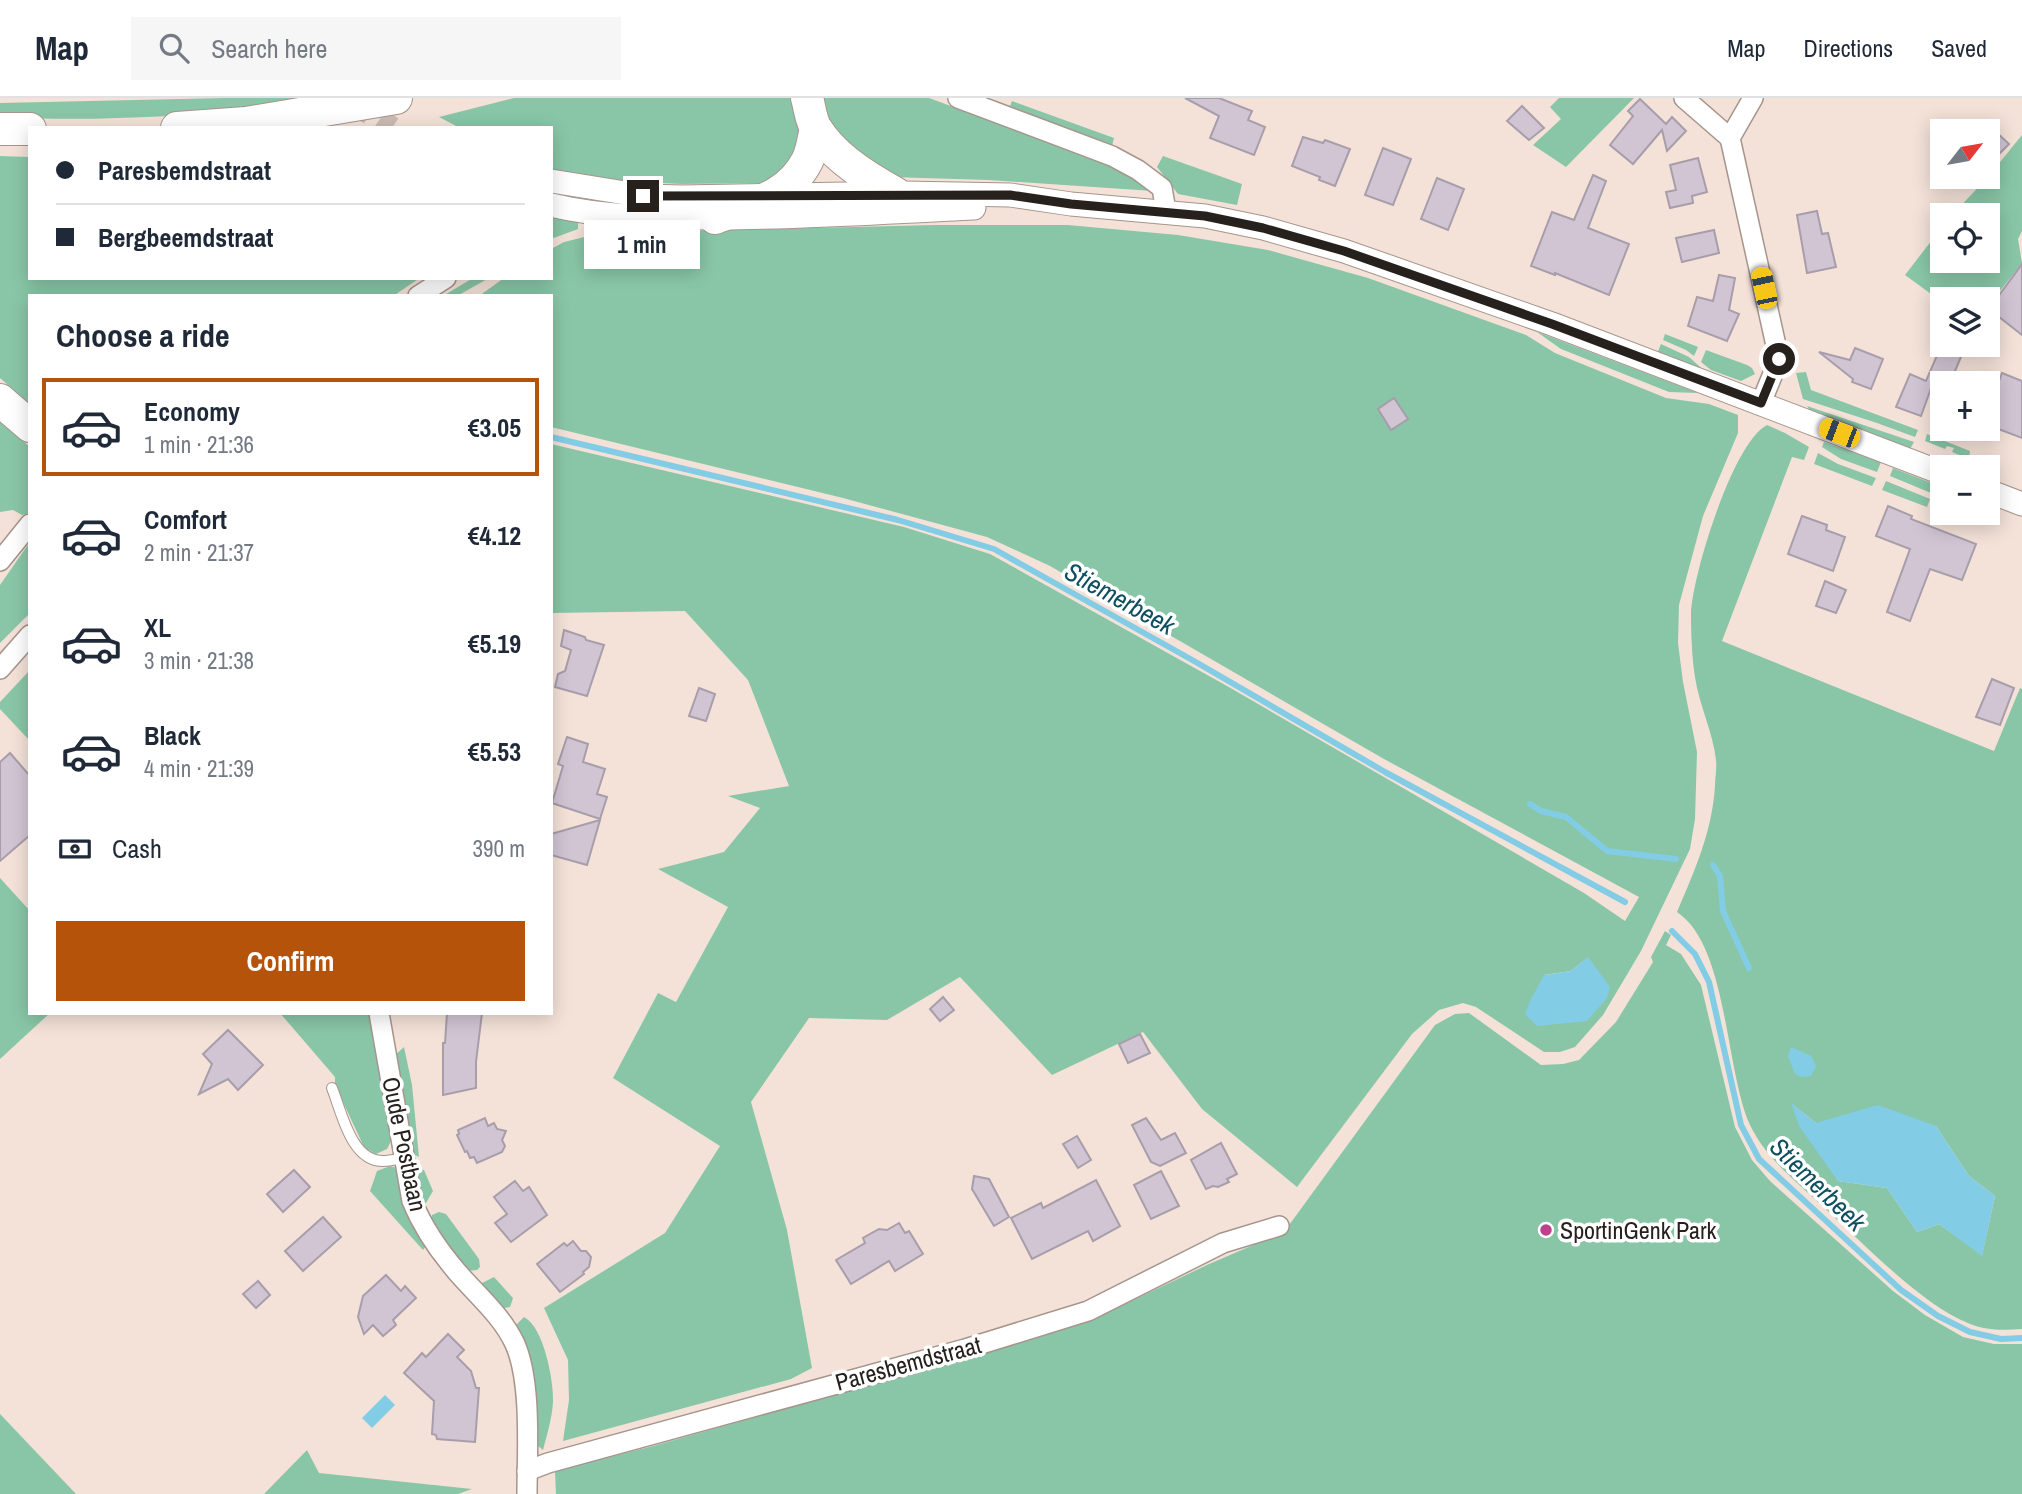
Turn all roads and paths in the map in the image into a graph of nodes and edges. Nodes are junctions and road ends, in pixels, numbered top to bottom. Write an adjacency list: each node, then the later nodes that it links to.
1 (396, 98): 6 (highway)
2 (807, 98): 9 (highway)
3 (958, 98): 16 (street)
4 (1684, 98): 10 (street)
5 (1753, 98): 10 (street)
6 (205, 126)
7 (0, 129): 8 (highway)
8 (28, 129)
9 (816, 129): 12 (highway); 13 (highway)
10 (1730, 138): 21 (street)
11 (553, 181): 13 (street)
12 (895, 193): 13 (street); 14 (street)
13 (773, 196): 17 (highway)
14 (1071, 204): 16 (street); 17 (street)
15 (553, 205): 17 (street)
16 (1166, 211): 21 (street)
17 (715, 218)
18 (443, 280): 19 (street)
19 (421, 294)
20 (0, 400): 22 (highway)
21 (1761, 403): 23 (street)
22 (28, 424)
23 (1930, 468)
24 (2000, 496): 25 (street)
25 (2022, 504)
26 (21, 524): 27 (street)
27 (0, 561)
28 (28, 637): 30 (street)
29 (28, 649): 30 (street)
30 (0, 671)
31 (379, 1015): 33 (street, Oude Postbaan)
32 (331, 1088): 33 (lane)
33 (405, 1158): 35 (street, Oude Postbaan)
34 (1279, 1226): 35 (street, Paresbemdstraat)
35 (527, 1471): 36 (street, Oude Postbaan)
36 (527, 1494)

